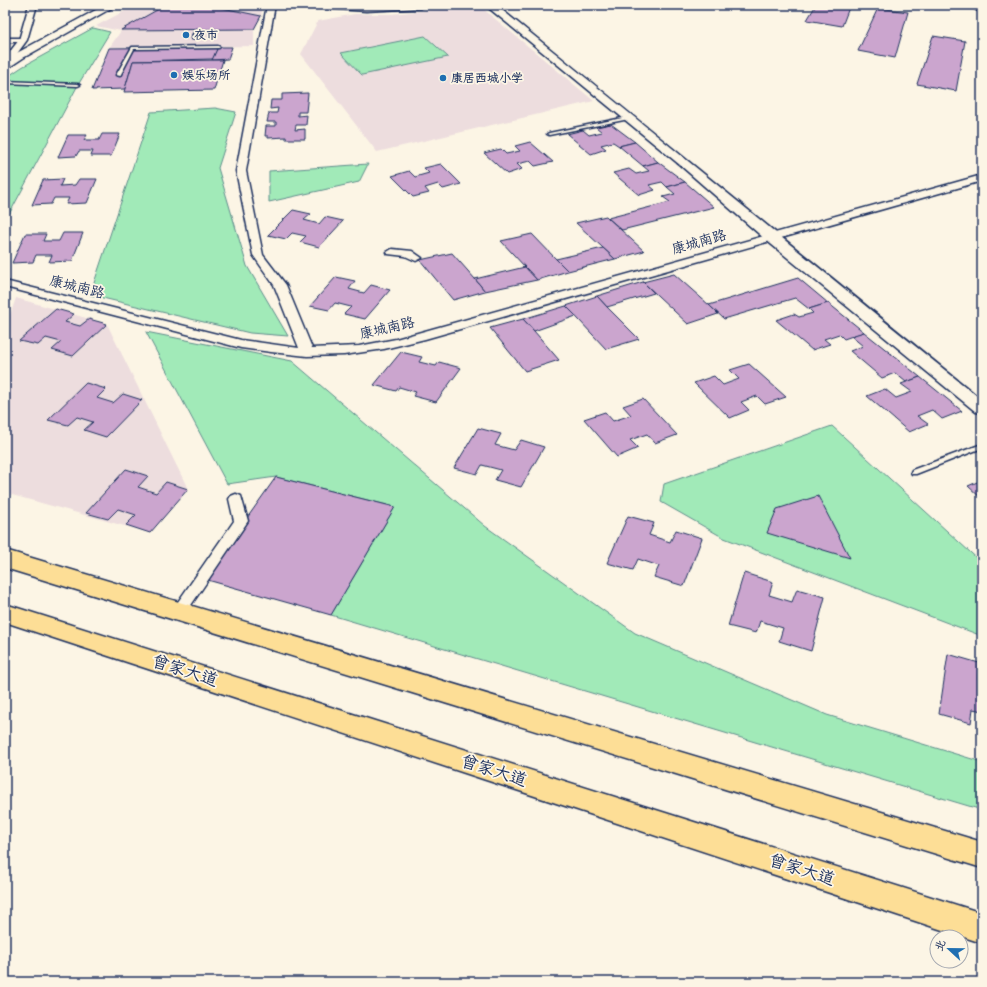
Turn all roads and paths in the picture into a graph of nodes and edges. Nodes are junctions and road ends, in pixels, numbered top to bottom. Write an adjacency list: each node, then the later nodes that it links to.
1 (33, 5): 12 (street)
2 (112, 5): 14 (street)
3 (270, 5): 25 (street)
4 (322, 5): 5 (street)
5 (421, 5)
6 (490, 5): 18 (street)
7 (972, 5): 8 (street)
8 (982, 10)
9 (197, 30): 10 (lane)
10 (193, 38)
11 (5, 40): 12 (street)
12 (23, 40): 14 (street)
13 (218, 47): 15 (lane)
14 (5, 65)
15 (118, 75)
16 (5, 82): 17 (lane)
17 (78, 85)
18 (627, 118): 19 (lane); 21 (street)
19 (549, 134)
20 (982, 178): 21 (street, 康城南路)
21 (771, 237): 25 (street, 康城南路); 26 (street)
22 (392, 252): 23 (street)
23 (416, 258)
24 (5, 284): 25 (street, 康城南路)
25 (307, 352)
26 (982, 408)
27 (982, 446): 28 (lane)
28 (914, 472)
29 (236, 499): 31 (street)
30 (5, 559): 31 (highway)
31 (178, 612): 33 (highway)
32 (5, 614): 34 (highway, 曾家大道)
33 (982, 855)
34 (982, 928)

